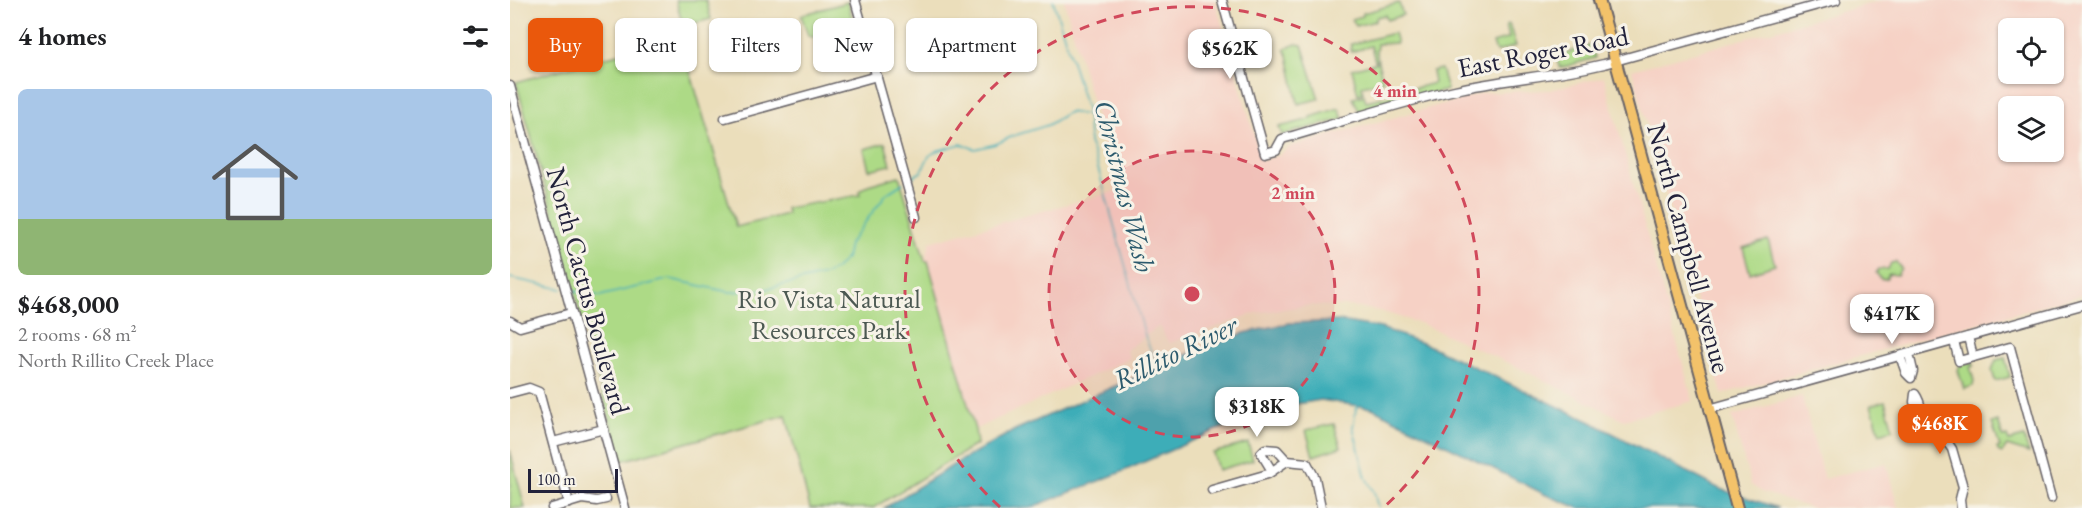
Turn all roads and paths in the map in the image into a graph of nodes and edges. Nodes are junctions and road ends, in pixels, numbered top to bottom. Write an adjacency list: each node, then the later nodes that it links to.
1 (855, 0): 6 (street)
2 (1222, 0): 5 (street, East Roger Road)
3 (1599, 0): 5 (main road, North Campbell Avenue)
4 (1836, 0): 5 (street, East Roger Road)
5 (1614, 62): 18 (main road, North Campbell Avenue)
6 (877, 76): 8 (street); 9 (street)
7 (510, 86): 11 (street, North Cactus Boulevard)
8 (725, 118)
9 (916, 217)
10 (2082, 305): 13 (street)
11 (571, 313): 12 (street); 19 (street, North Cactus Boulevard)
12 (510, 321)
13 (1968, 337): 14 (street); 16 (street)
14 (1954, 341): 15 (street); 16 (street)
15 (1905, 355): 18 (street); 31 (street)
16 (1974, 357): 24 (street)
17 (510, 393): 20 (street)
18 (1709, 409): 30 (main road, North Campbell Avenue)
19 (604, 429): 20 (street); 29 (street, North Cactus Boulevard)
20 (553, 442): 26 (street)
21 (1287, 461): 22 (street); 22 (street); 27 (street)
22 (1272, 471): 23 (street)
23 (1212, 490)
24 (2051, 498)
25 (606, 499): 26 (street)
26 (569, 502): 28 (street)
27 (1321, 507)
28 (552, 508)
29 (625, 508)
30 (1737, 508)
31 (1961, 508)

